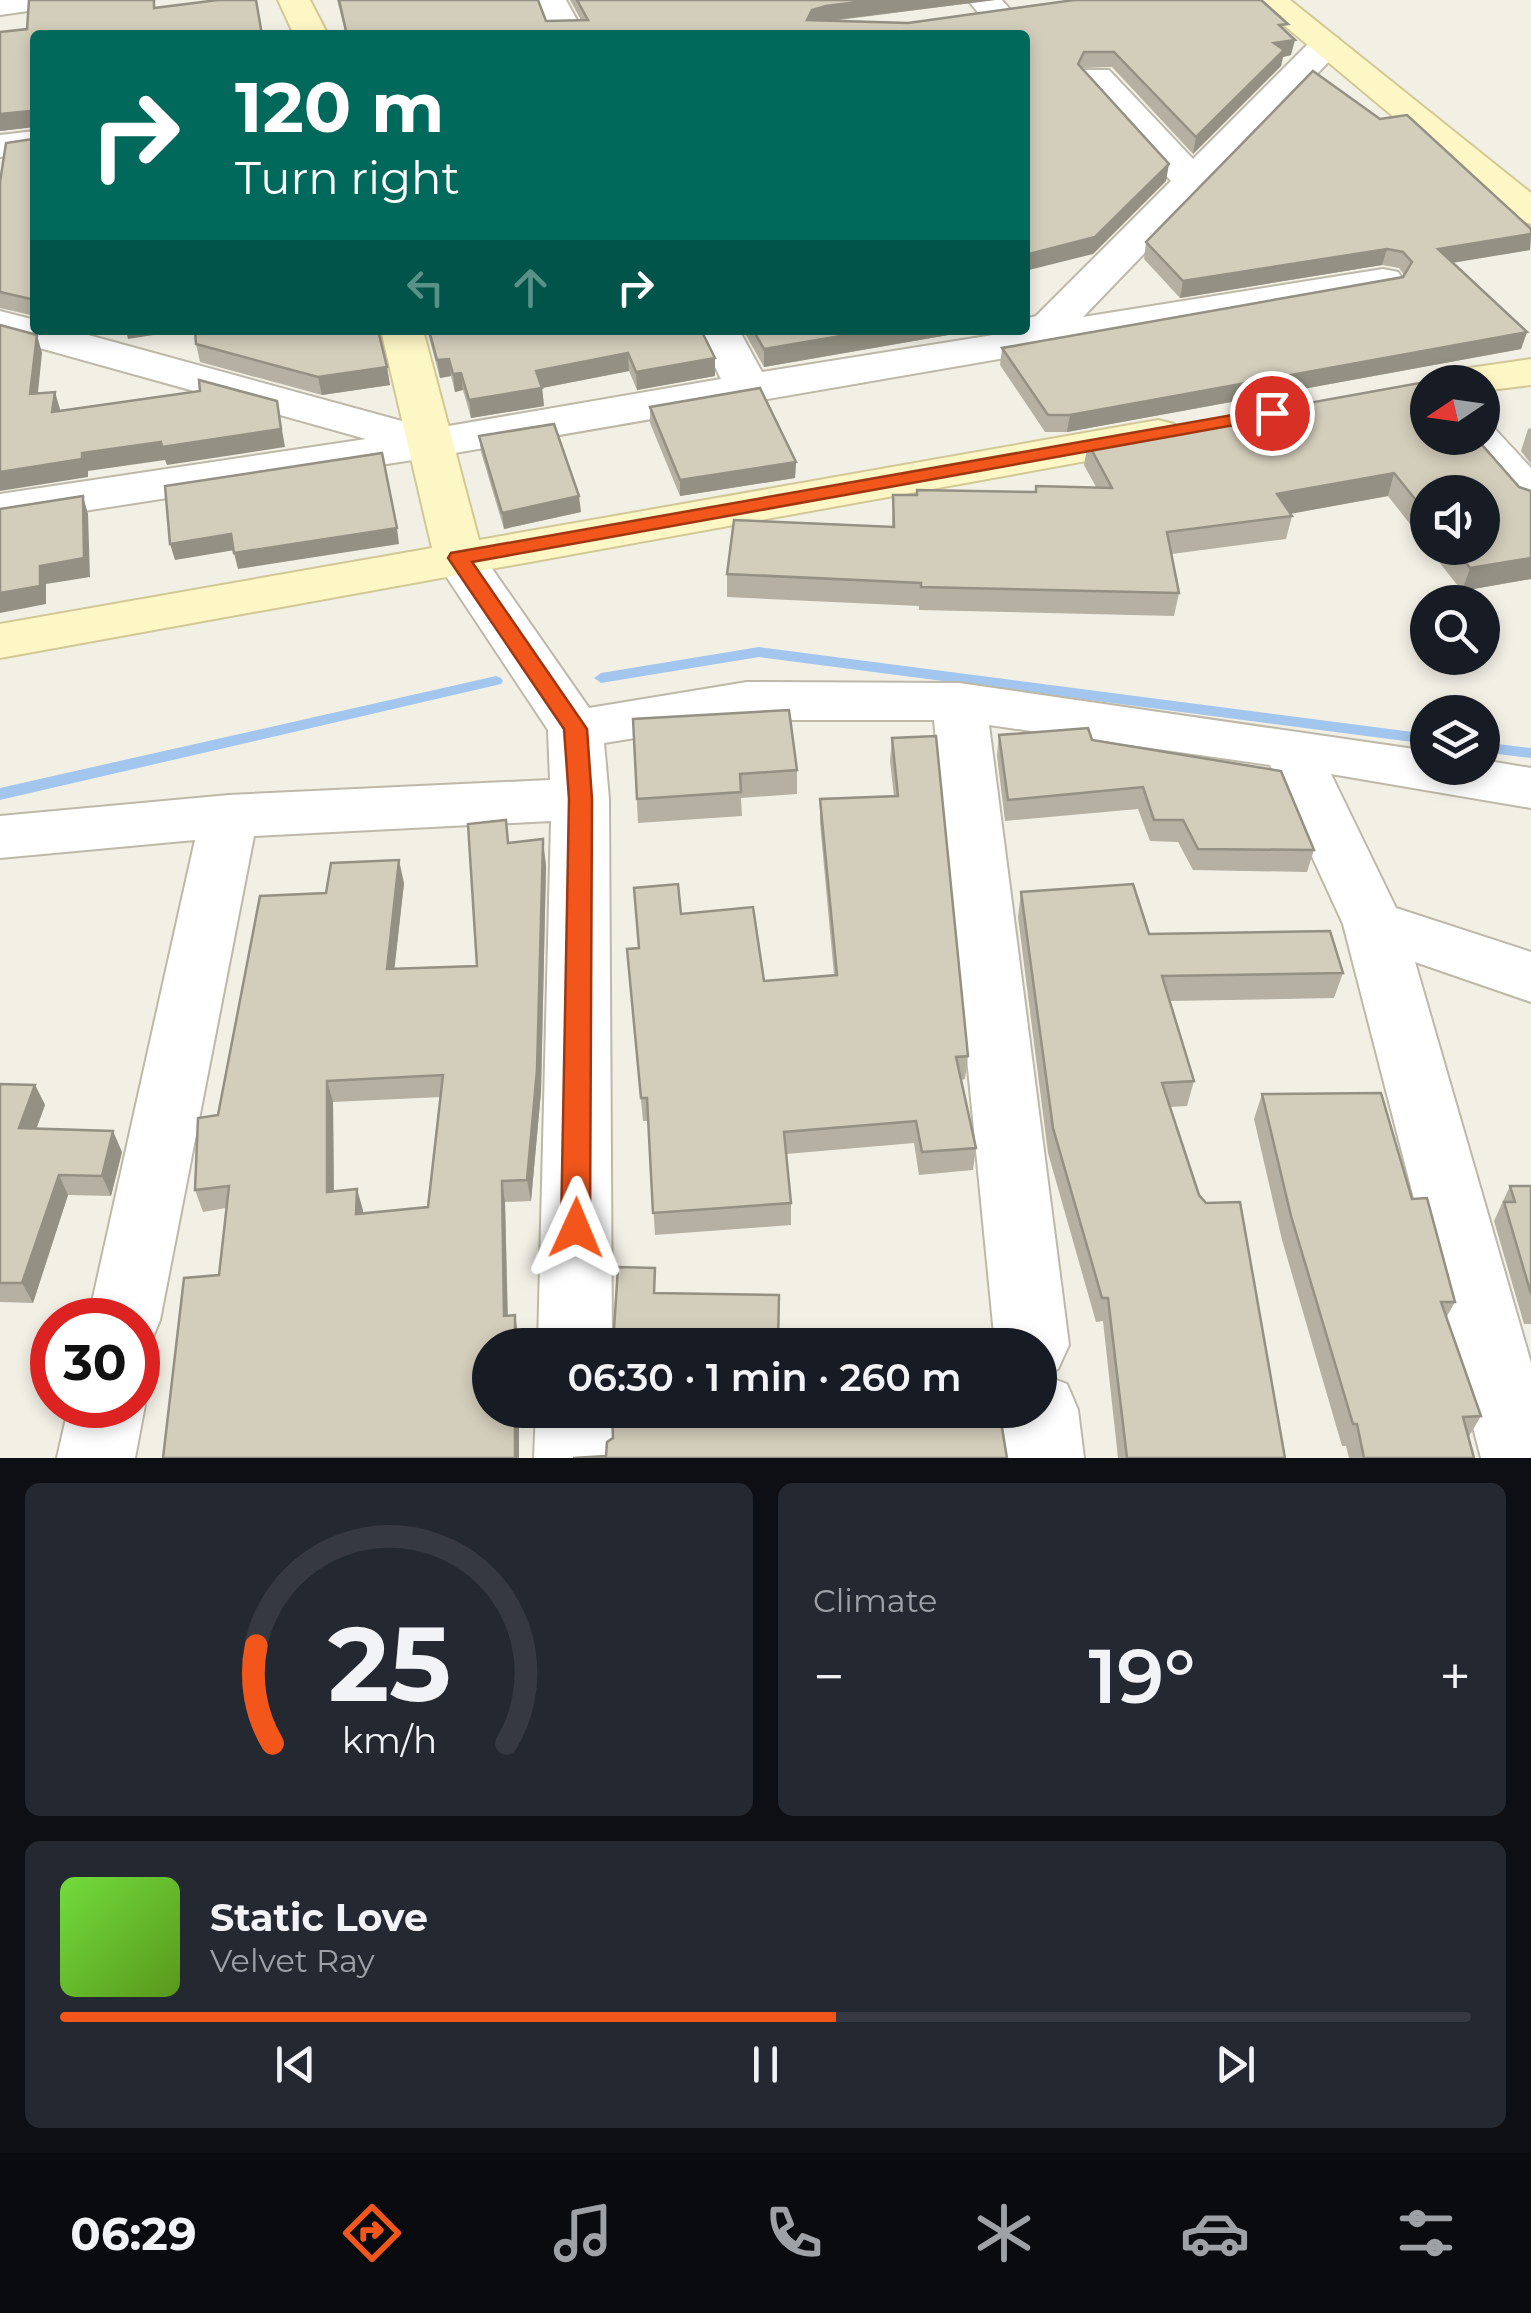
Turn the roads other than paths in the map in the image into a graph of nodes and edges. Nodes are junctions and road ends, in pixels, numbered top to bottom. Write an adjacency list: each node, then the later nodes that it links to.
1 (44, 0): 5 (street)
2 (294, 0): 8 (street)
3 (550, 0): 9 (street)
4 (1270, 0): 10 (street)
5 (0, 5)
6 (1032, 9): 7 (street)
7 (980, 10)
8 (309, 30)
9 (565, 30)
10 (1326, 45): 14 (street); 15 (street)
11 (1097, 77): 14 (street)
12 (30, 143): 13 (street)
13 (0, 146)
14 (1190, 179): 18 (street)
15 (1531, 212)
16 (1383, 281): 18 (street)
17 (0, 324): 19 (street)
18 (1033, 326)
19 (30, 332)
20 (40, 335): 28 (street)
21 (403, 335): 28 (street)
22 (720, 335): 26 (street)
23 (991, 335): 26 (street)
24 (1531, 372): 25 (street)
25 (1500, 376)
26 (746, 387): 28 (street)
27 (1195, 427): 32 (street)
28 (432, 443): 31 (street); 32 (street)
29 (1494, 455): 30 (street)
30 (1531, 496)
31 (0, 509)
32 (458, 558): 33 (street); 35 (street)
33 (0, 642)
34 (959, 702): 35 (street); 36 (street); 45 (street)
35 (576, 729): 38 (street)
36 (1290, 748): 37 (street); 41 (street)
37 (1531, 788)
38 (580, 799): 39 (street); 44 (street)
39 (229, 816): 40 (street); 43 (street)
40 (0, 837)
41 (1373, 924): 42 (street); 52 (street)
42 (1531, 977)
43 (129, 1298)
44 (575, 1328)
45 (1030, 1328)
46 (102, 1428): 49 (street)
47 (574, 1428): 50 (street)
48 (1042, 1428): 51 (street)
49 (96, 1458)
50 (574, 1458)
51 (1045, 1458)
52 (1520, 1458)

